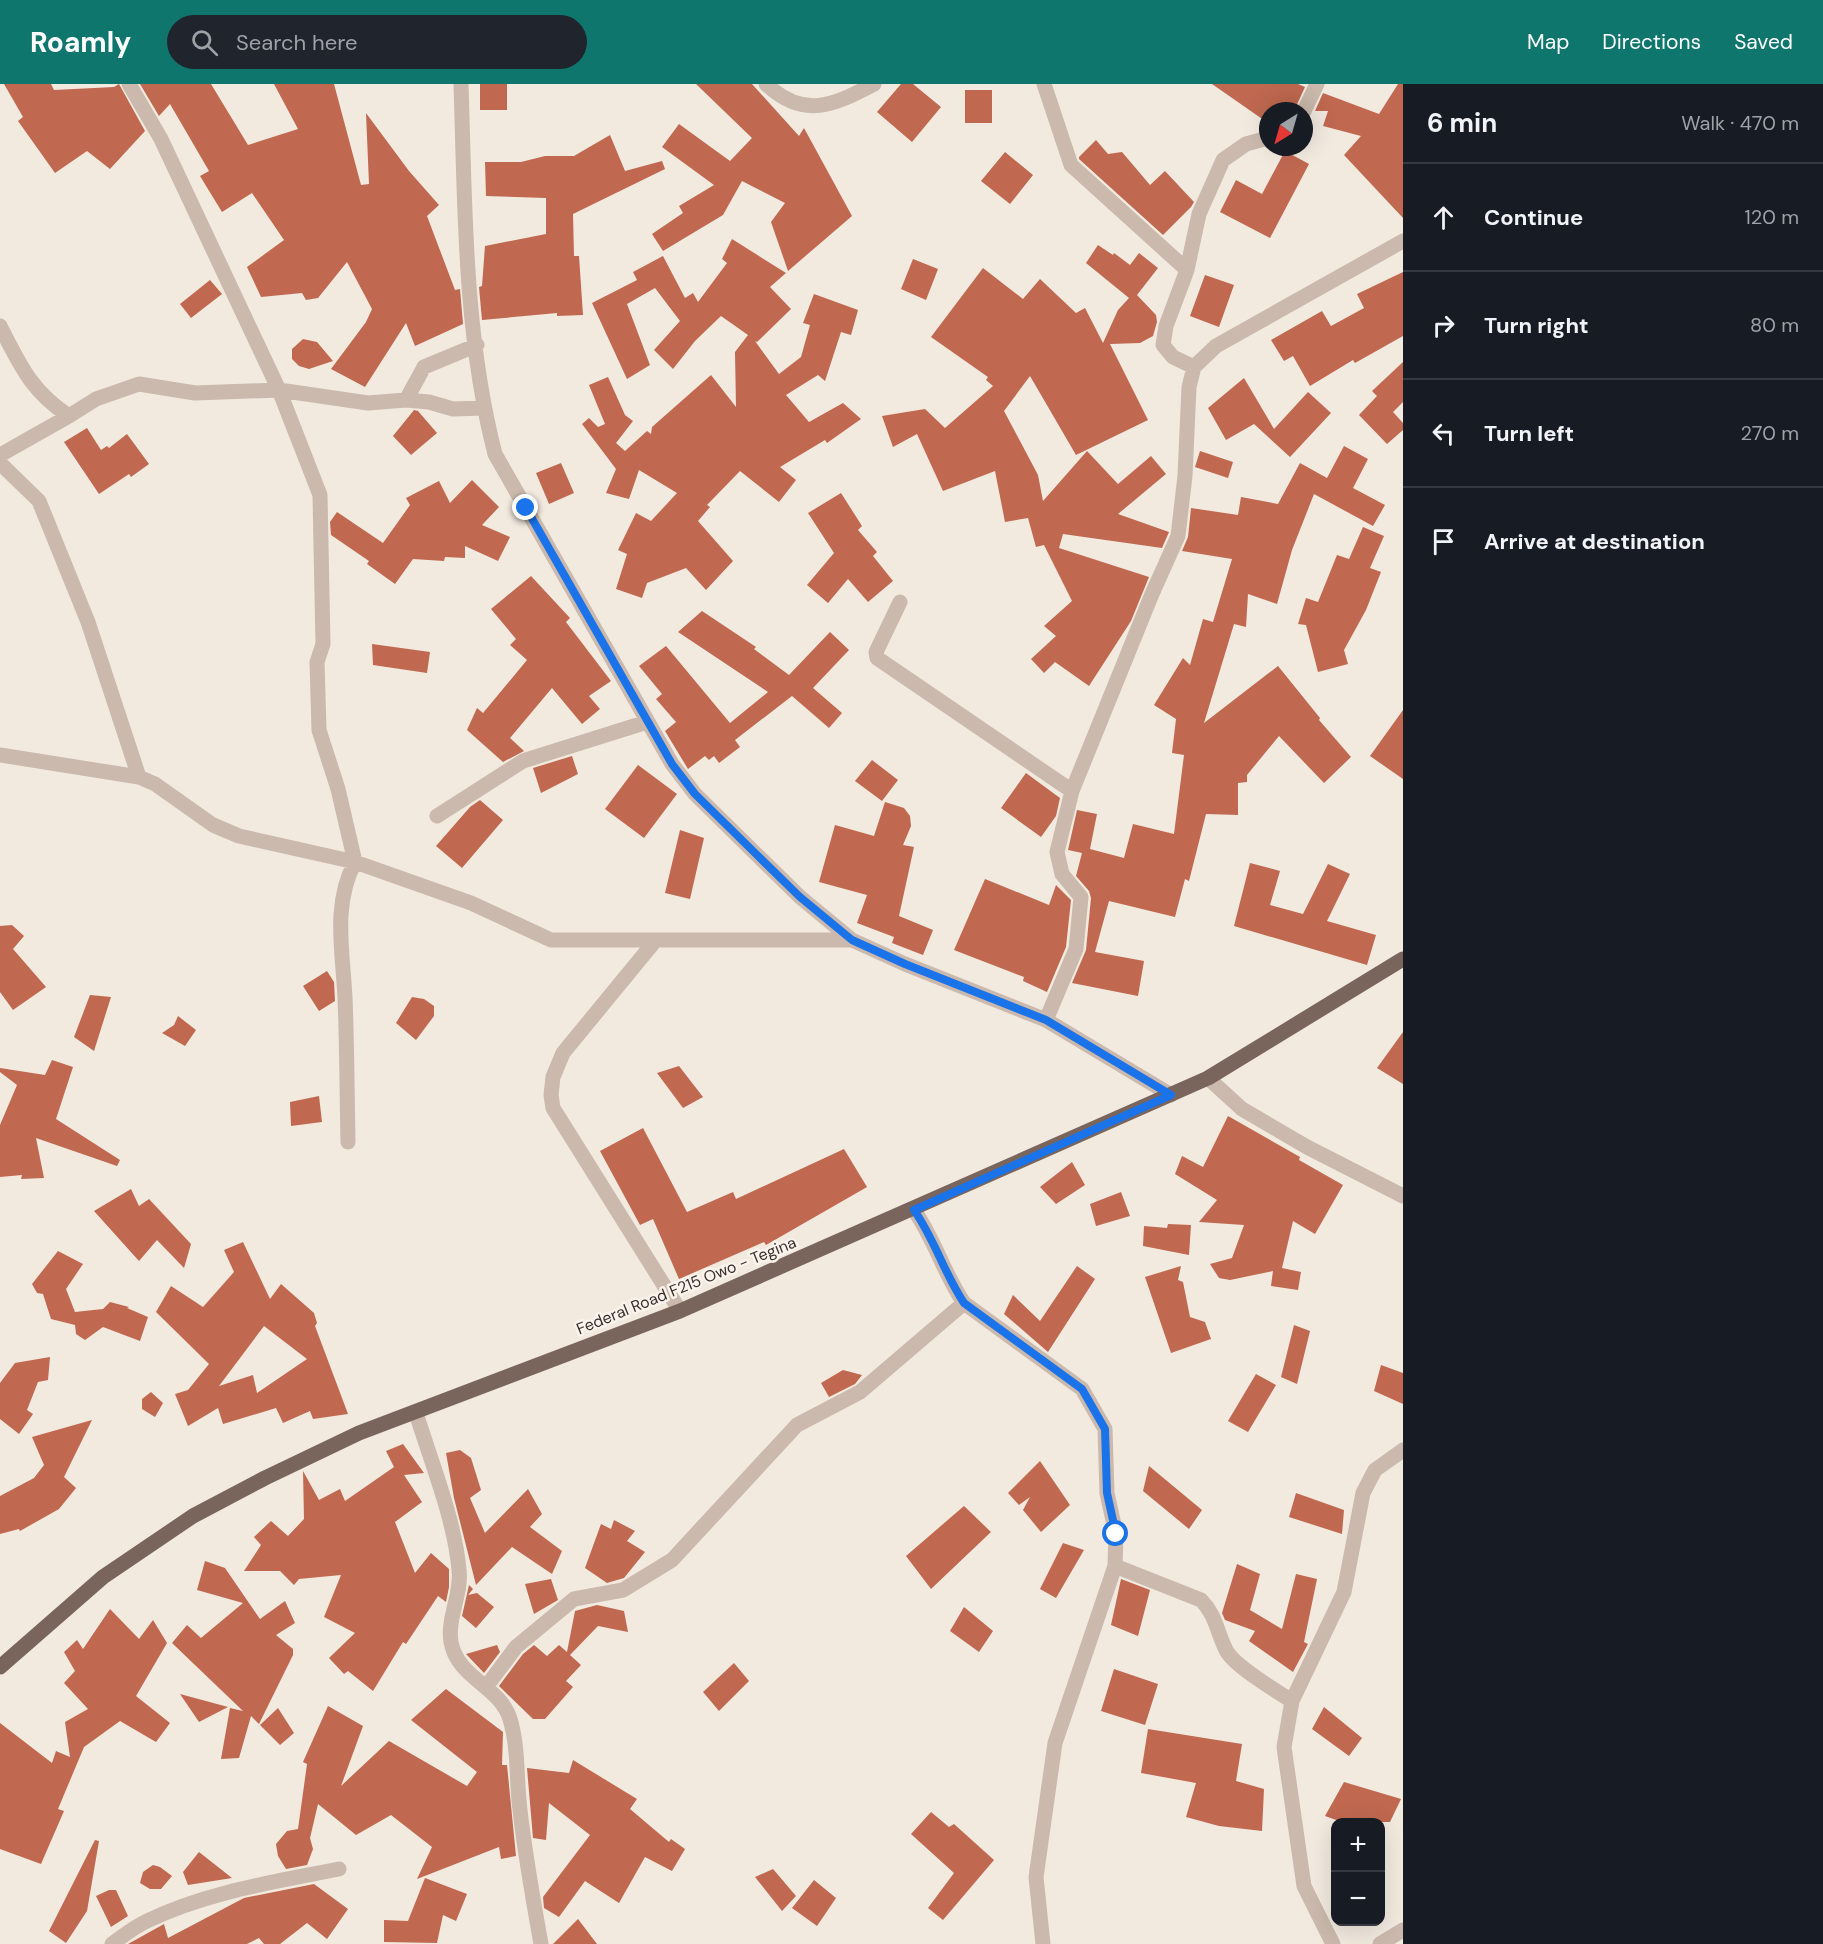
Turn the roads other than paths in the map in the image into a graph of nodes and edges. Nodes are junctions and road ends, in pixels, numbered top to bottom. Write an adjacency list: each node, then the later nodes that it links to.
1 (129, 84): 14 (street)
2 (461, 84): 12 (street)
3 (766, 84): 4 (street)
4 (874, 84)
5 (1044, 84): 10 (street)
6 (1317, 84): 7 (street)
7 (1308, 102)
8 (1259, 140): 10 (street)
9 (1403, 241): 13 (street)
10 (1187, 270): 13 (street)
11 (0, 326): 17 (street)
12 (477, 345): 15 (street); 16 (street)
13 (1194, 367): 24 (street)
14 (279, 390): 15 (street); 17 (street); 26 (street)
15 (406, 400): 16 (street)
16 (484, 408): 21 (street)
17 (69, 416): 18 (street)
18 (0, 455)
19 (0, 464): 23 (street)
20 (900, 602): 24 (street)
21 (647, 722): 25 (street); 27 (street)
22 (0, 755): 23 (street)
23 (139, 777): 26 (street)
24 (1072, 791): 30 (street)
25 (437, 816)
26 (355, 862): 28 (street); 33 (street)
27 (852, 940): 28 (street); 30 (street)
28 (655, 941): 37 (street)
29 (1403, 959): 31 (main road, Federal Road F215 Owo - Tegina)
30 (1046, 1020): 32 (street)
31 (1208, 1078): 32 (main road, Federal Road F215 Owo - Tegina); 34 (street)
32 (1171, 1095): 35 (main road, Federal Road F215 Owo - Tegina)
33 (348, 1142)
34 (1403, 1196)
35 (914, 1210): 36 (street); 37 (main road, Federal Road F215 Owo - Tegina)
36 (964, 1303): 40 (street); 42 (street)
37 (680, 1311): 38 (main road, Federal Road F215 Owo - Tegina)
38 (416, 1413): 41 (main road, Federal Road F215 Owo - Tegina); 42 (street)
39 (1403, 1450): 43 (street)
40 (1116, 1566): 43 (street); 48 (street)
41 (0, 1667)
42 (486, 1687): 47 (street)
43 (1292, 1701): 49 (street)
44 (339, 1869): 46 (street)
45 (1403, 1930): 50 (street)
46 (112, 1944)
47 (541, 1944)
48 (1043, 1944)
49 (1333, 1944)
50 (1380, 1944)

